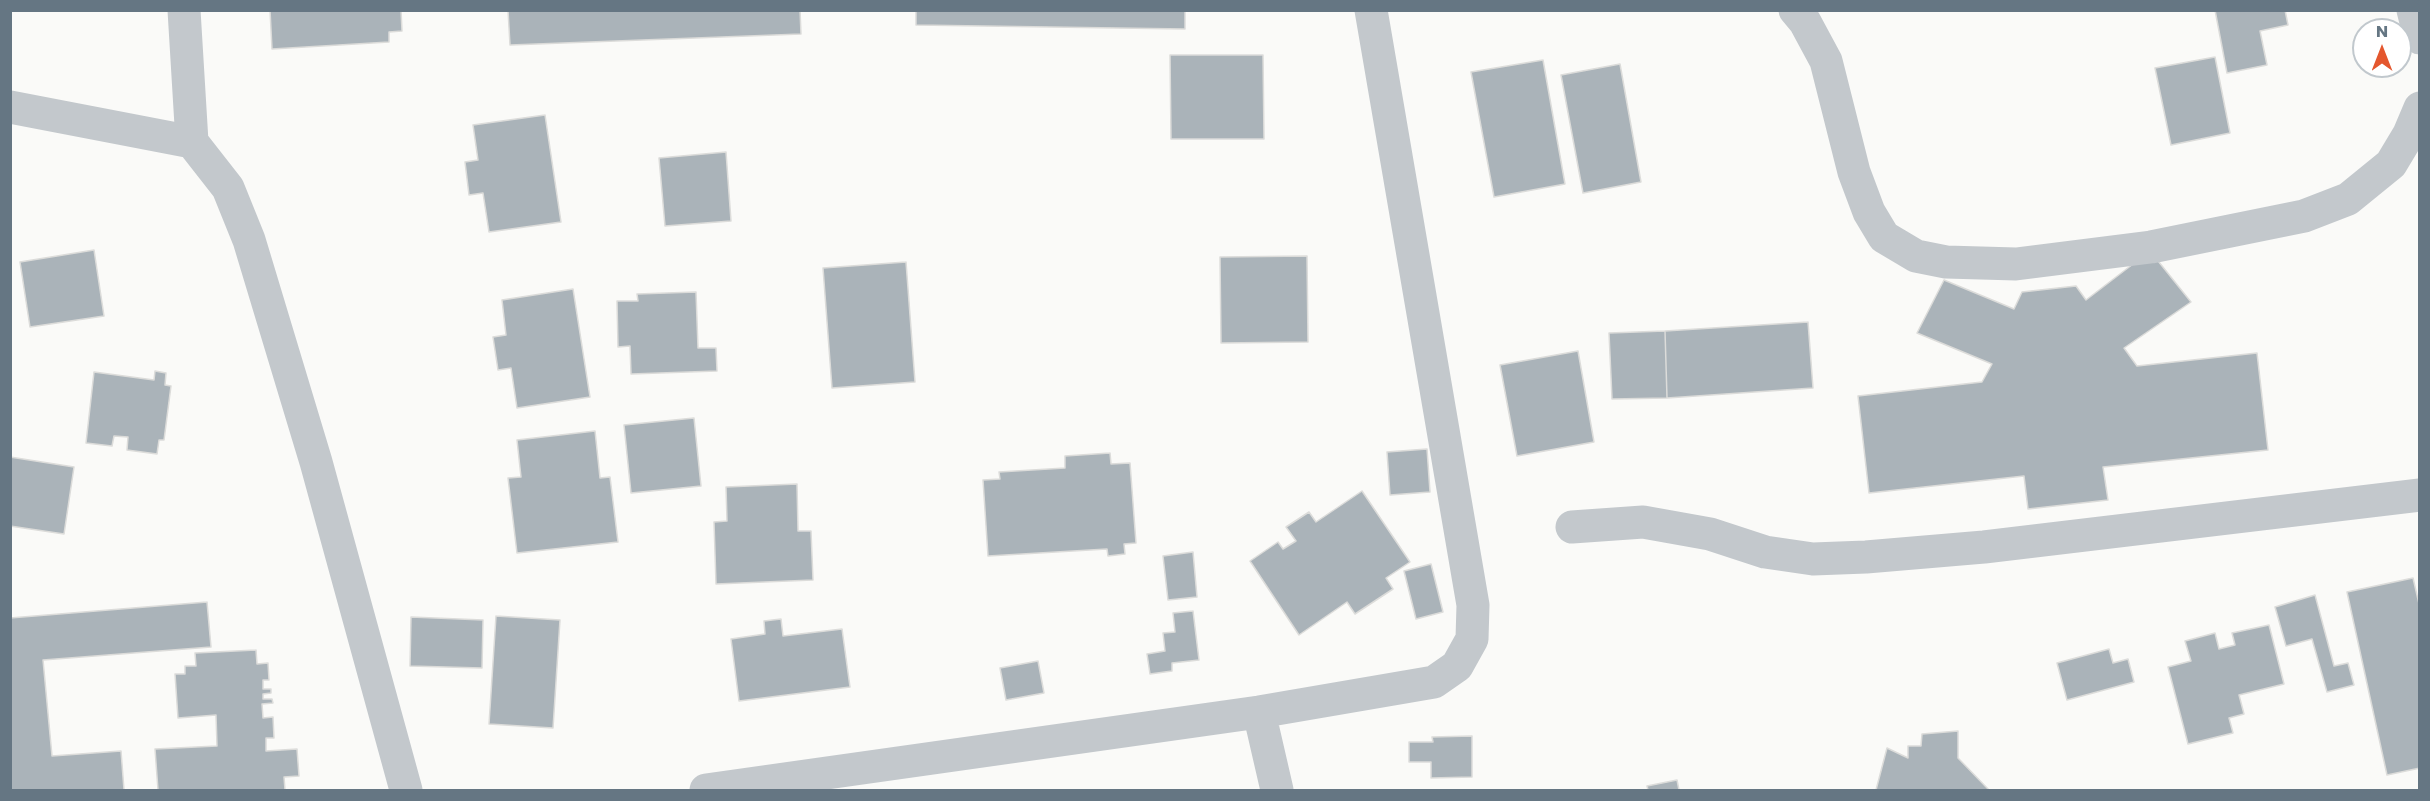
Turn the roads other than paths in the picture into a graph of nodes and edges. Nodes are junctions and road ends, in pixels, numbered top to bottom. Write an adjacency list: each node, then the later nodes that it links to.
1 (184, 10): 8 (street)
2 (1796, 10): 7 (street)
3 (2413, 10): 5 (street)
4 (1375, 11): 11 (street)
5 (2420, 38)
6 (10, 107): 8 (street)
7 (2420, 108)
8 (192, 142): 12 (street)
9 (2420, 495): 10 (street)
10 (1572, 527)
11 (1260, 712): 13 (street); 14 (street)
12 (406, 790)
13 (706, 790)
14 (1277, 790)

